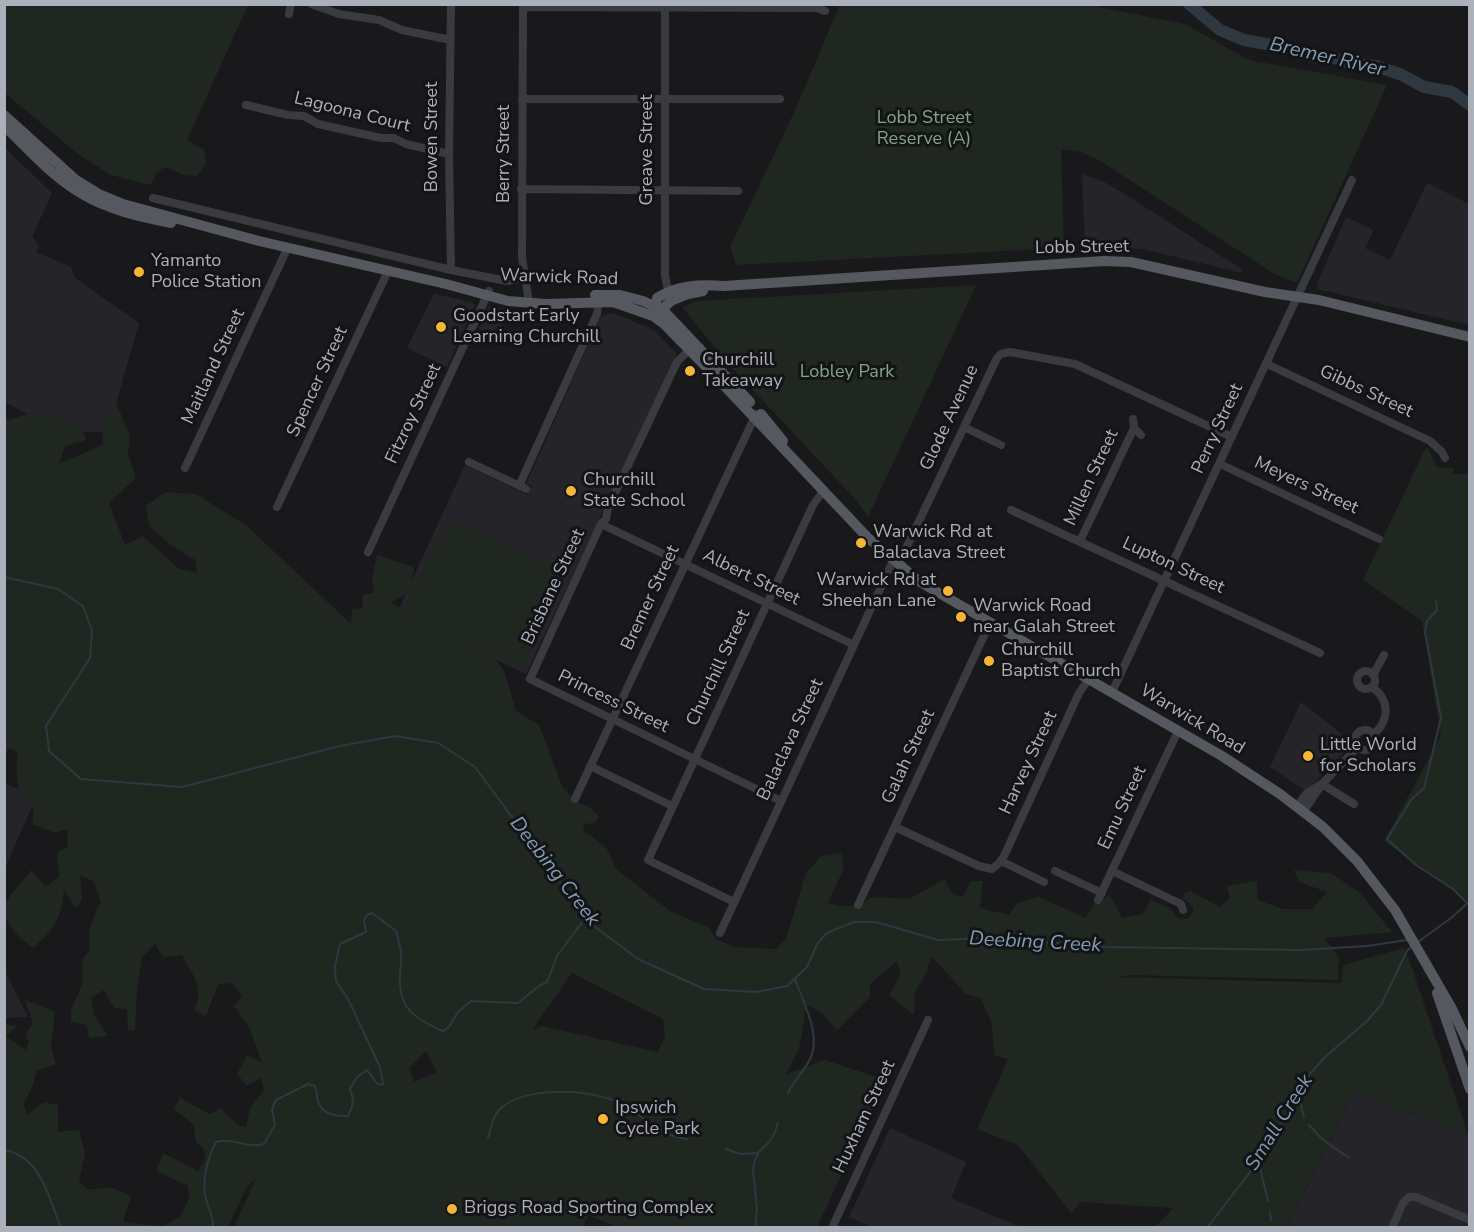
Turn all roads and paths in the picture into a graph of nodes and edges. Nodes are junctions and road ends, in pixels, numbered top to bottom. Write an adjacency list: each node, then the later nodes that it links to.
1 (291, 4): 9 (street)
2 (311, 4): 10 (street)
3 (342, 4): 10 (street)
4 (451, 4): 11 (street, Bowen Street)
5 (523, 6): 7 (street); 13 (street, Berry Street)
6 (774, 6): 7 (street); 8 (street)
7 (665, 8): 12 (street, Greave Street)
8 (825, 11)
9 (289, 14)
10 (339, 14): 11 (street)
11 (451, 39): 18 (street, Bowen Street)
12 (664, 98): 13 (street); 14 (street); 21 (street, Greave Street)
13 (522, 99): 20 (street, Berry Street)
14 (780, 99)
15 (246, 105): 18 (street, Lagoona Court)
16 (4, 115): 24 (main road, Warwick Road)
17 (4, 126): 24 (main road, Warwick Road)
18 (449, 154): 26 (street, Bowen Street)
19 (1352, 180): 33 (street, Perry Street)
20 (522, 189): 21 (street); 28 (street, Berry Street)
21 (664, 191): 22 (street); 30 (street, Greave Street)
22 (738, 191)
23 (153, 198): 26 (street, Warwick Road)
24 (259, 241): 25 (main road, Warwick Road)
25 (288, 248): 27 (main road, Warwick Road); 47 (street, Maitland Street)
26 (451, 270): 28 (street, Warwick Road)
27 (388, 271): 31 (main road, Warwick Road); 49 (street, Spencer Street)
28 (525, 278): 34 (street, Berry Street)
29 (724, 286): 30 (main road, Lobb Street); 33 (main road, Lobb Street); 35 (main road, Lobb Street)
30 (668, 291): 35 (main road)
31 (488, 293): 34 (main road, Warwick Road); 54 (street, Fitzroy Street)
32 (599, 298): 34 (main road, Warwick Road); 35 (main road, Warwick Road); 45 (street)
33 (1297, 298): 36 (main road, Lobb Street); 38 (street, Perry Street)
34 (529, 300)
35 (657, 310): 37 (main road, Warwick Road); 39 (main road, Warwick Road)
36 (1470, 337)
37 (689, 350): 39 (main road, Warwick Road); 51 (street, Brisbane Street)
38 (1267, 363): 42 (street, Perry Street); 44 (street, Gibbs Street)
39 (756, 414): 48 (main road, Warwick Road); 56 (street, Bremer Street)
40 (964, 427): 42 (street, Glode Avenue); 43 (street); 55 (street, Glode Avenue)
41 (1141, 435): 53 (street, Millen Street)
42 (1232, 437): 46 (street, Perry Street)
43 (1001, 445)
44 (1444, 458)
45 (469, 462)
46 (1220, 464): 52 (street, Meyers Street); 57 (street, Perry Street)
47 (185, 468)
48 (824, 490): 55 (main road, Warwick Road); 58 (street, Churchill Street)
49 (277, 507)
50 (1011, 510): 53 (street, Lupton Street)
51 (601, 525): 56 (street, Albert Street); 64 (street, Brisbane Street)
52 (1379, 538)
53 (1080, 541): 57 (street, Lupton Street)
54 (368, 552)
55 (896, 563): 59 (main road, Warwick Road); 60 (street, Balaclava Street)
56 (685, 564): 58 (street, Albert Street); 68 (street, Bremer Street)
57 (1165, 581): 61 (street, Lupton Street); 67 (street, Perry Street)
58 (768, 604): 60 (street, Albert Street); 72 (street, Churchill Street)
59 (990, 623): 65 (main road, Warwick Road); 80 (street, Galah Street)
60 (854, 645): 76 (street, Balaclava Street)
61 (1320, 653)
62 (1384, 655): 63 (street)
63 (1373, 675): 66 (street); 66 (street)
64 (530, 679): 68 (street, Princess Street)
65 (1089, 679): 67 (main road, Warwick Road); 81 (street, Harvey Street)
66 (1372, 687): 70 (street)
67 (1112, 692): 69 (main road, Warwick Road)
68 (612, 720): 72 (street, Princess Street); 73 (street, Bremer Street)
69 (1178, 731): 79 (main road, Warwick Road); 83 (street, Emu Street)
70 (1373, 735): 71 (street); 71 (street)
71 (1358, 747): 74 (street)
72 (694, 759): 76 (street, Princess Street); 78 (street, Churchill Street)
73 (590, 766): 75 (street, Bremer Street); 78 (street)
74 (1322, 784): 77 (street); 79 (street)
75 (575, 799)
76 (781, 801): 85 (street, Balaclava Street)
77 (1354, 804)
78 (672, 806): 85 (street, Churchill Street)
79 (1301, 809): 89 (main road, Warwick Road)
80 (895, 827): 81 (street); 86 (street, Galah Street)
81 (1001, 861): 84 (street)
82 (1054, 871): 83 (street, Emu Street)
83 (1112, 871): 87 (street)
84 (1044, 882)
85 (734, 902): 88 (street, Balaclava Street)
86 (858, 904)
87 (1183, 910)
88 (720, 933)
89 (1431, 972): 91 (main road, Warwick Road); 92 (main road, Warwick Road)
90 (928, 1020): 94 (street, Huxham Street)
91 (1470, 1047)
92 (1468, 1079)
93 (1470, 1220): 95 (street)
94 (832, 1227)
95 (1392, 1227)

